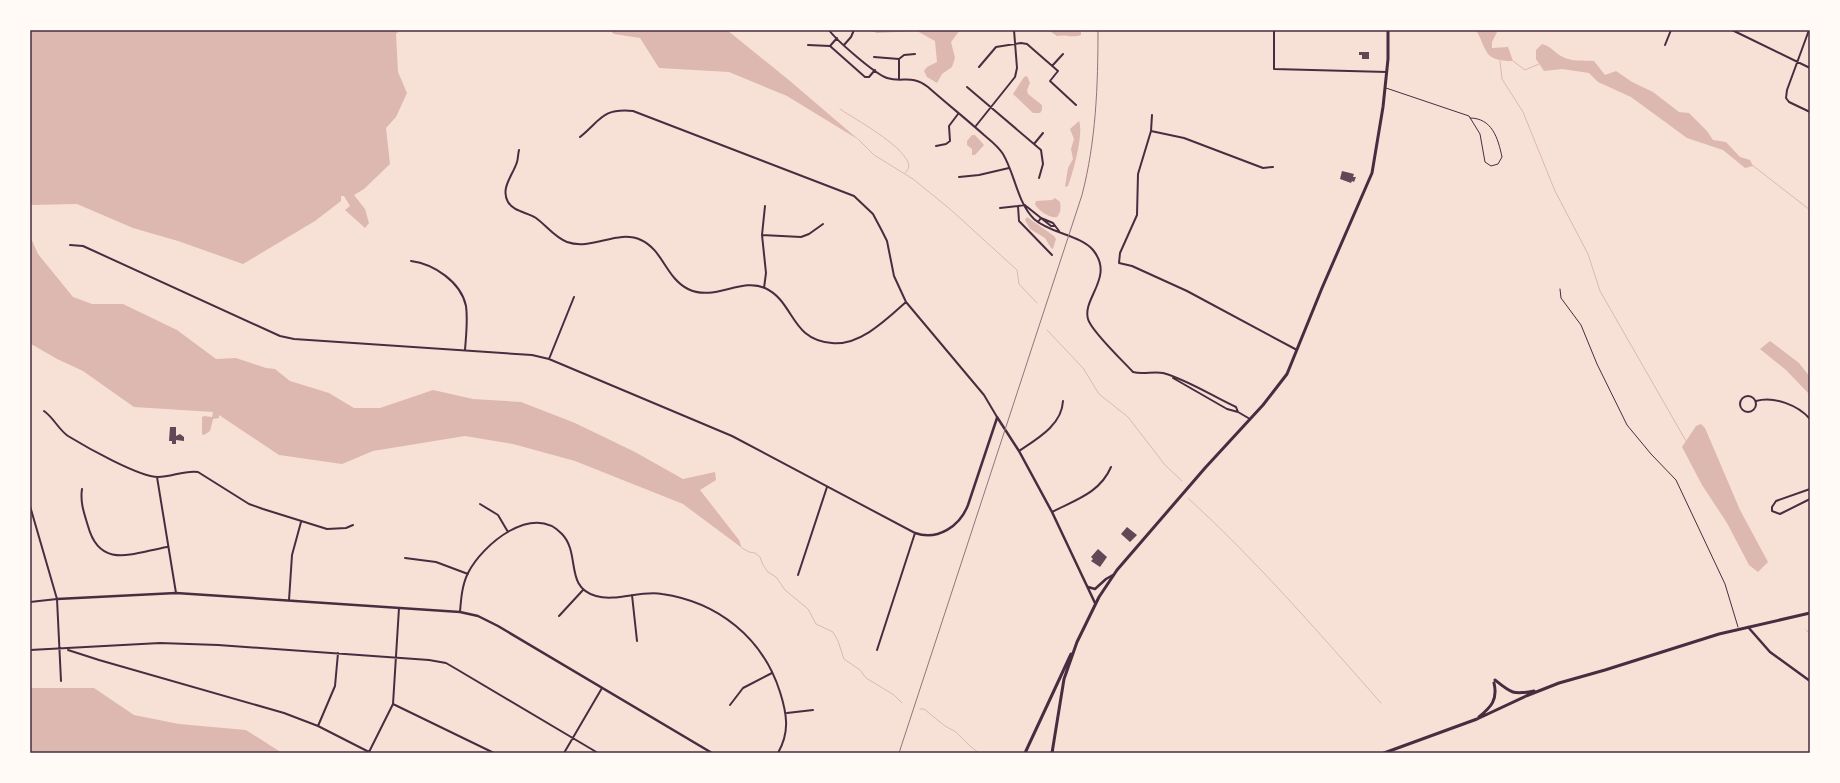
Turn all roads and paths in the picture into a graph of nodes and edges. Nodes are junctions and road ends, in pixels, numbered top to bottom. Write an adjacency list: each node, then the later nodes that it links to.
1 (829, 30): 9 (street)
2 (854, 30): 11 (street)
3 (1014, 30): 10 (street)
4 (1274, 30): 24 (street)
5 (1388, 30): 24 (main road)
6 (1671, 30): 12 (street)
7 (1732, 30): 19 (street)
8 (1809, 30): 19 (street)
9 (837, 38): 11 (street); 14 (street)
10 (1015, 44): 20 (street); 21 (street); 29 (street)
11 (844, 45): 23 (street)
12 (1665, 45)
13 (808, 46): 14 (street)
14 (830, 46): 23 (street)
15 (915, 54): 18 (street)
16 (1063, 54): 20 (street)
17 (874, 57): 18 (street)
18 (899, 59): 25 (street)
19 (1797, 62): 22 (street); 30 (street)
20 (1052, 66): 28 (street)
21 (979, 67)
22 (1810, 68)
23 (874, 70): 25 (street)
24 (1387, 72): 27 (main road)
25 (899, 79): 31 (street)
26 (967, 87): 29 (street)
27 (1385, 87): 33 (lane); 62 (main road)
28 (1076, 105)
29 (991, 107): 34 (street); 38 (street)
30 (1810, 112)
31 (958, 114): 34 (street); 39 (street)
32 (1152, 115): 35 (street)
33 (1470, 118): 33 (lane)
34 (975, 127): 42 (street)
35 (1151, 131): 41 (street); 62 (street)
36 (1043, 133): 38 (street)
37 (580, 137): 60 (street)
38 (1034, 144): 44 (street)
39 (936, 146)
40 (519, 150): 57 (street)
41 (1273, 167)
42 (1009, 168): 43 (street); 45 (street)
43 (959, 177)
44 (1039, 178)
45 (1025, 205): 47 (street); 49 (street); 50 (street)
46 (765, 206): 53 (street)
47 (1018, 206): 48 (street); 55 (street)
48 (1000, 208)
49 (1041, 218): 50 (street); 52 (street)
50 (1038, 222): 52 (street)
51 (823, 224): 53 (street)
52 (1059, 231): 64 (street)
53 (762, 235): 57 (street)
54 (70, 245): 61 (street)
55 (1052, 255)
56 (411, 261): 61 (street)
57 (764, 288): 60 (street)
58 (1560, 289): 104 (path)
59 (574, 297): 63 (street)
60 (906, 302): 69 (street)
61 (465, 350): 63 (street)
62 (1297, 350): 70 (main road)
63 (549, 360): 75 (street)
64 (1168, 375): 68 (street); 68 (street)
65 (1063, 401): 72 (street)
66 (1756, 401): 66 (street); 71 (street)
67 (44, 411): 74 (street)
68 (1238, 412): 70 (street)
69 (997, 417): 72 (street); 85 (street)
70 (1250, 419): 90 (main road)
71 (1810, 419)
72 (1019, 451): 81 (street)
73 (1111, 466): 81 (street)
74 (157, 477): 82 (street); 86 (street)
75 (828, 487): 85 (street); 89 (street)
76 (82, 489): 86 (street)
77 (1810, 489): 78 (street)
78 (1810, 499)
79 (480, 504): 84 (street)
80 (30, 506): 95 (street)
81 (1052, 512): 91 (street)
82 (301, 522): 83 (street); 96 (street)
83 (353, 524)
84 (508, 532): 88 (street); 92 (street)
85 (916, 533): 110 (street)
86 (167, 547): 93 (street)
87 (405, 558): 88 (street)
88 (468, 574): 100 (street)
89 (798, 575)
90 (1113, 575): 91 (street); 98 (main road)
91 (1088, 587): 98 (street)
92 (583, 590): 94 (street); 102 (street)
93 (176, 593): 95 (street); 96 (street)
94 (632, 595): 105 (street); 113 (street)
95 (57, 599): 97 (street); 107 (street)
96 (289, 600): 99 (street)
97 (30, 602)
98 (1095, 603): 106 (main road)
99 (399, 608): 100 (street); 112 (street)
100 (460, 612): 116 (street)
101 (1810, 613): 103 (main road)
102 (559, 616)
103 (1748, 627): 104 (main road); 115 (street)
104 (1740, 629): 117 (main road)
105 (637, 642)
106 (1077, 642): 131 (main road); 132 (main road)
107 (60, 649): 108 (street); 109 (street); 114 (street)
108 (68, 649): 111 (street); 123 (street)
109 (30, 650)
110 (876, 650)
111 (338, 653): 112 (street); 123 (street)
112 (396, 658): 118 (street); 124 (street)
113 (772, 673): 119 (street); 121 (street)
114 (61, 681)
115 (1810, 681)
116 (602, 688): 124 (street); 129 (street)
117 (1539, 690): 122 (main road); 122 (main road)
118 (393, 704): 125 (street); 126 (street)
119 (730, 705)
120 (812, 710): 121 (street)
121 (787, 713): 130 (street)
122 (1477, 719): 133 (main road)
123 (318, 726): 125 (street)
124 (573, 738): 127 (street); 128 (street)
125 (370, 752)
126 (494, 753)
127 (564, 753)
128 (598, 753)
129 (712, 753)
130 (778, 753)
131 (1024, 753)
132 (1052, 753)
133 (1384, 753)

